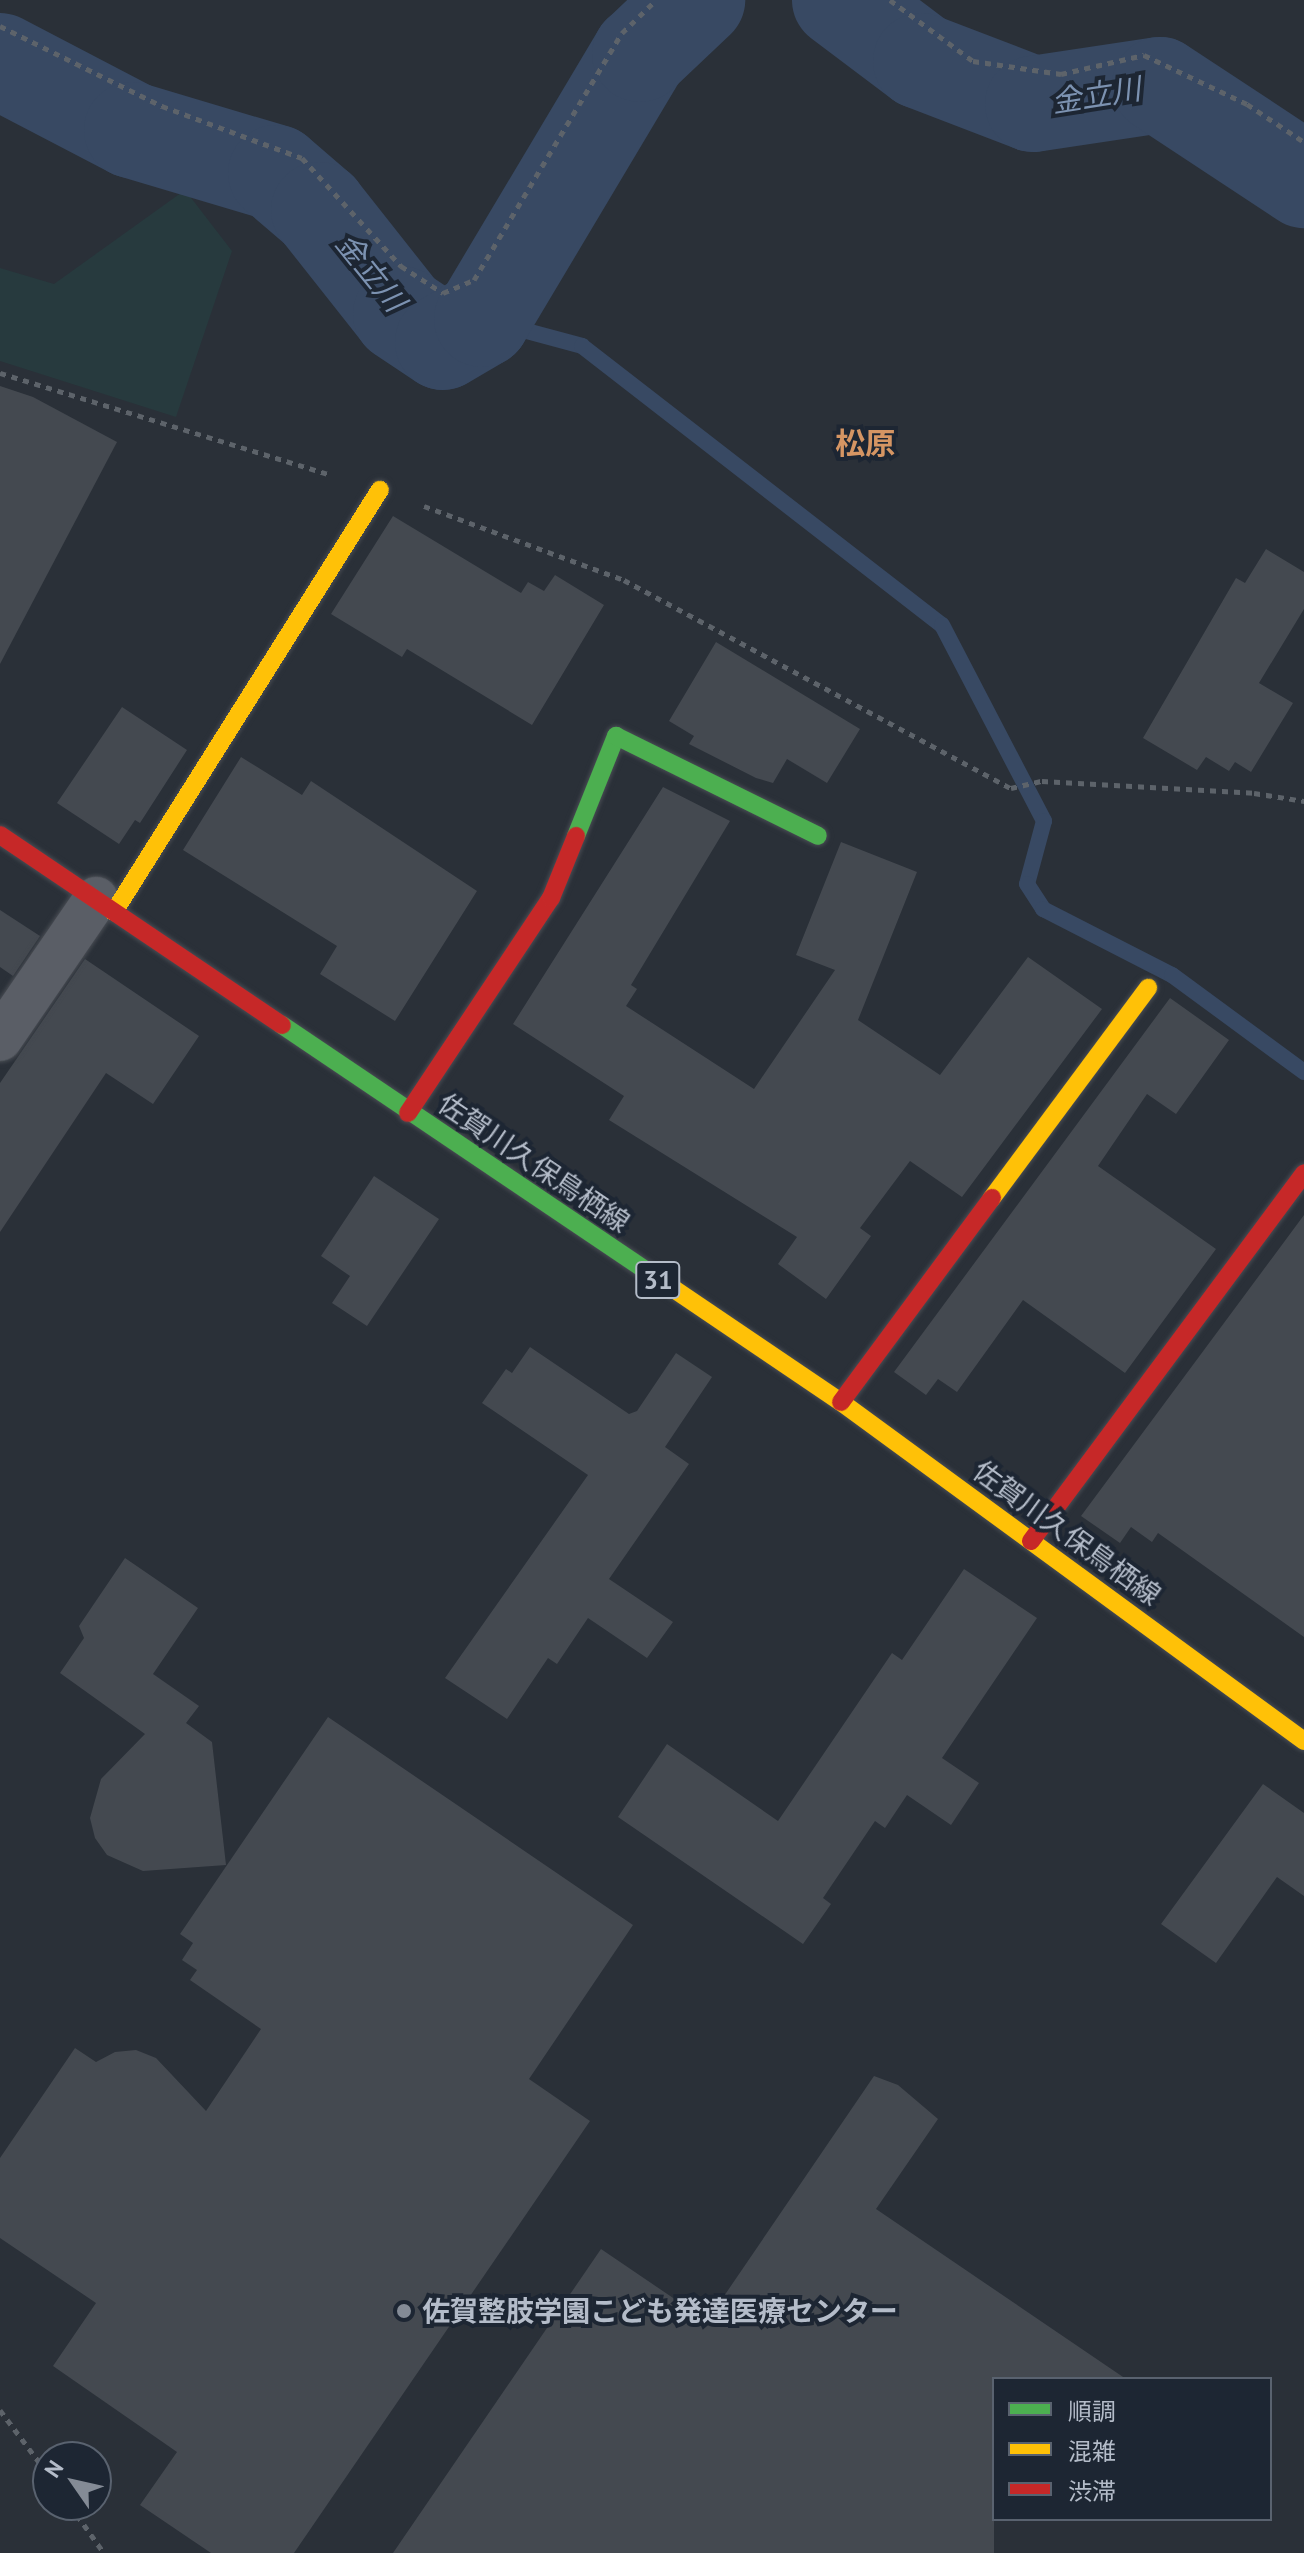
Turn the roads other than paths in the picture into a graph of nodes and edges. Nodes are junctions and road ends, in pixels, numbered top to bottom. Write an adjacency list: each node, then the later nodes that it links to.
1 (380, 490): 4 (street)
2 (0, 835): 4 (street, 佐賀川久保鳥栖線 / 31)
3 (818, 836): 7 (street)
4 (105, 905): 6 (street); 7 (street, 佐賀川久保鳥栖線 / 31)
5 (1148, 988): 9 (street)
6 (0, 1039)
7 (408, 1113): 9 (street, 佐賀川久保鳥栖線 / 31)
8 (1304, 1173): 10 (street)
9 (841, 1402): 10 (street, 佐賀川久保鳥栖線 / 31)
10 (1031, 1541): 11 (street, 佐賀川久保鳥栖線 / 31)
11 (1304, 1741)

